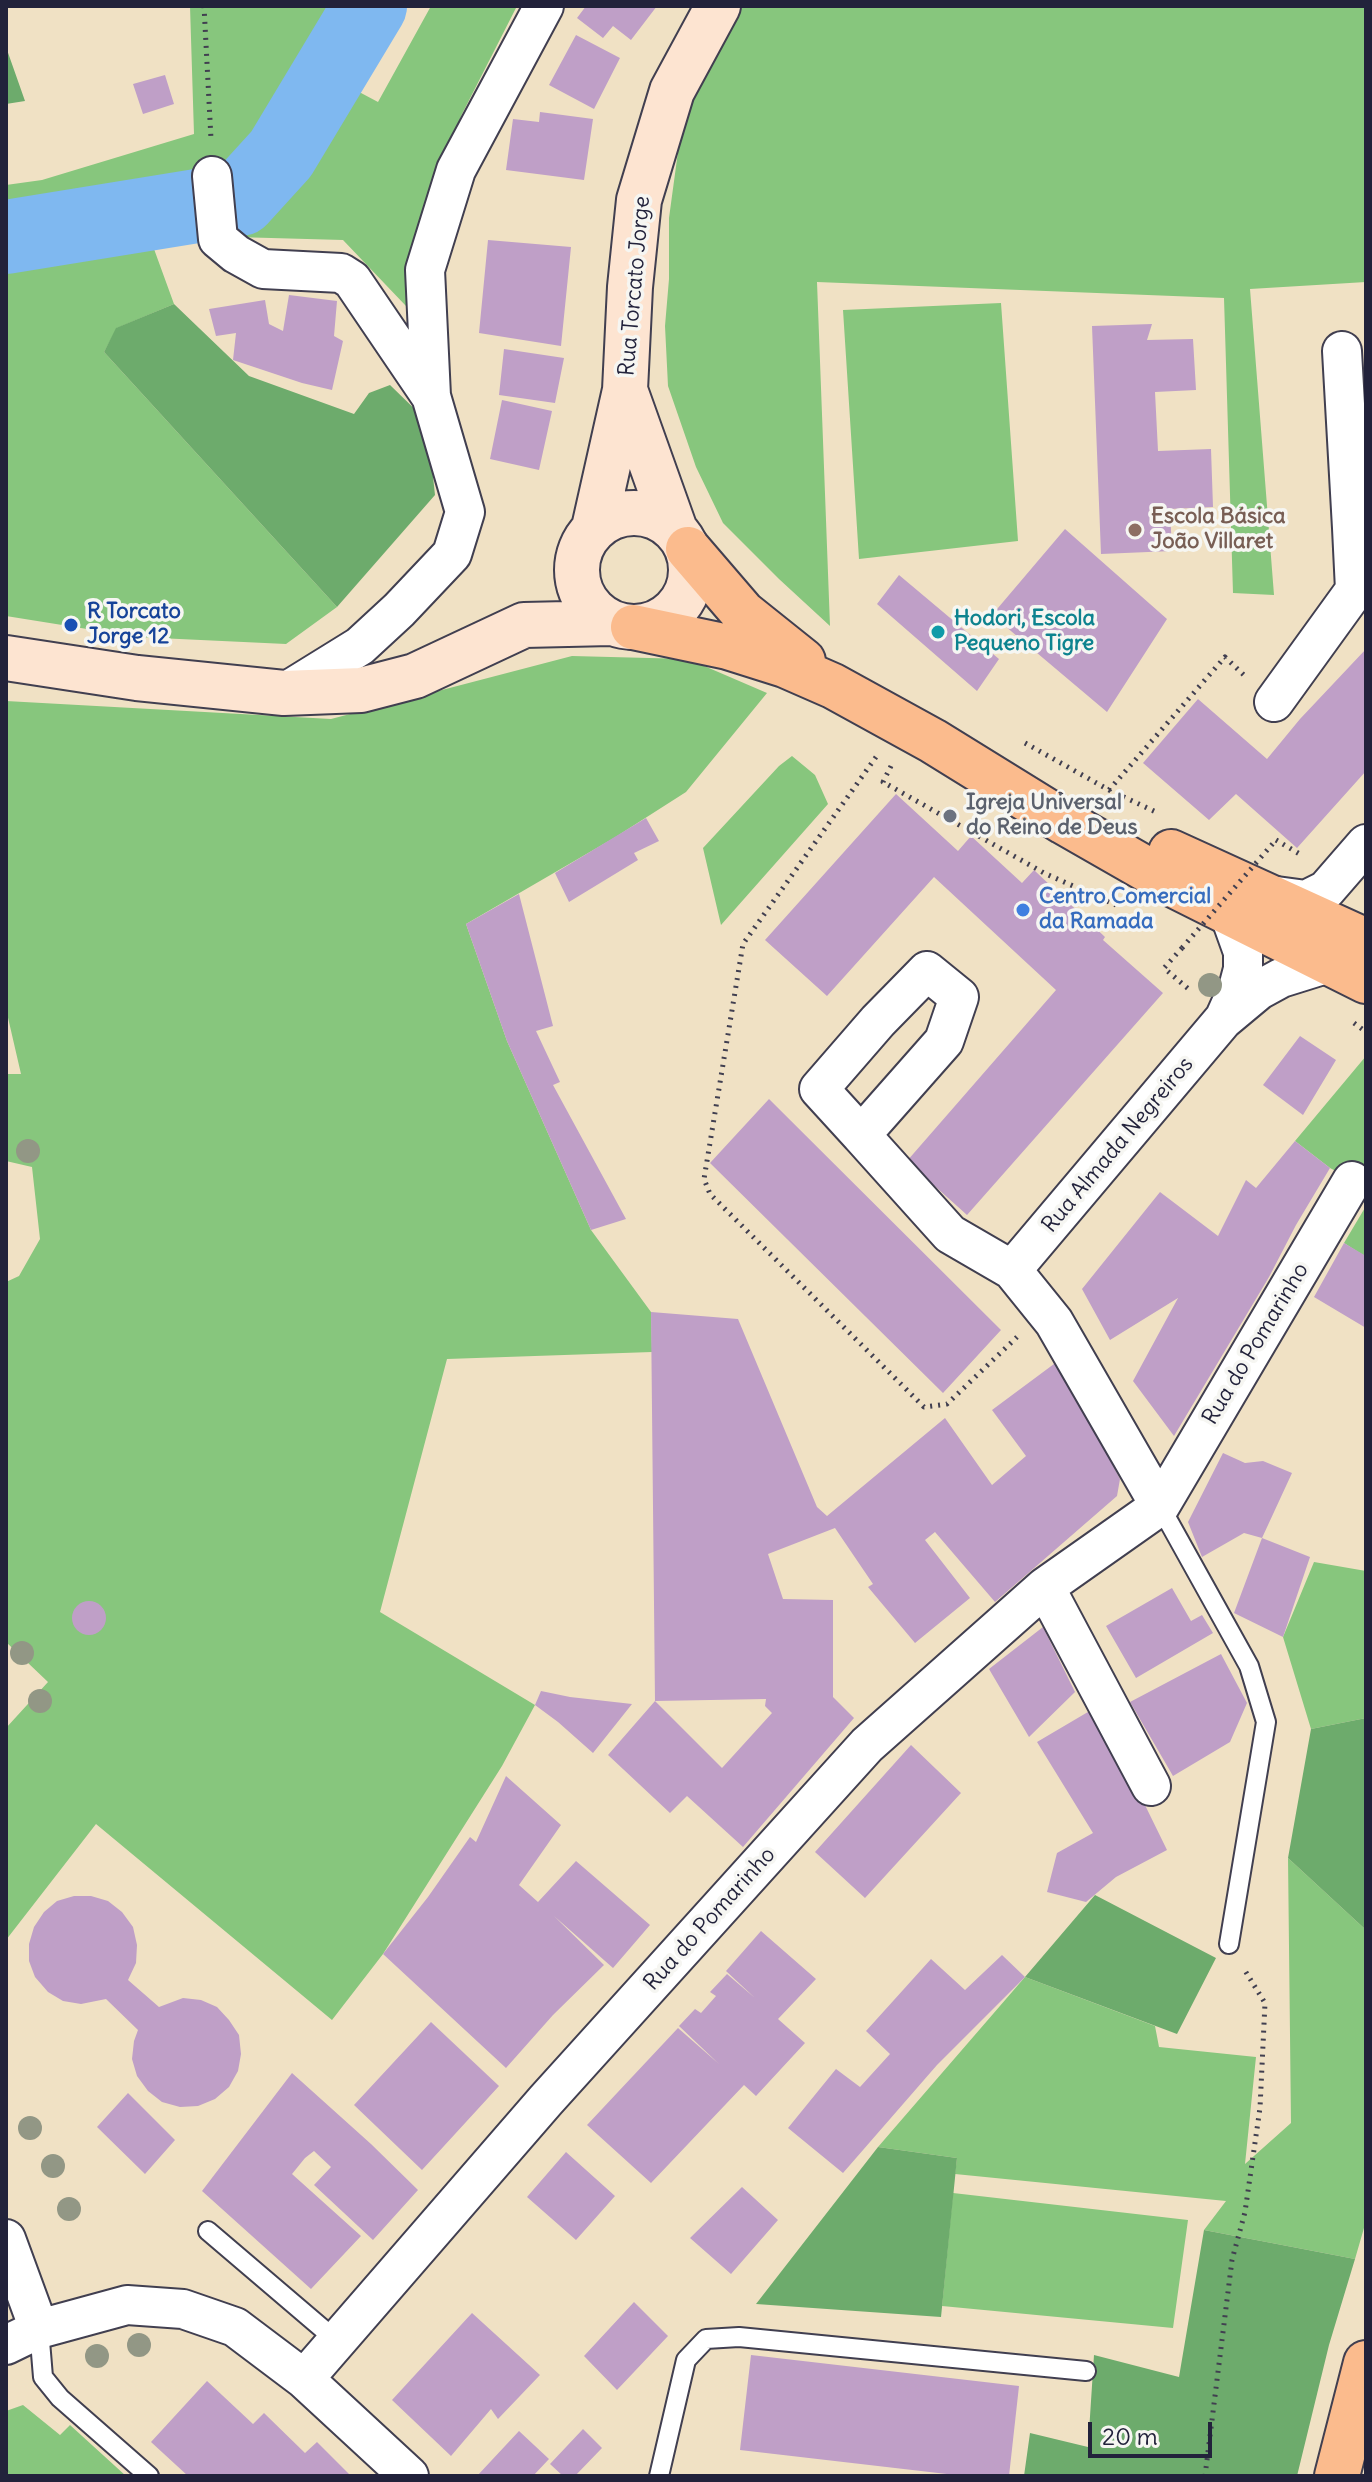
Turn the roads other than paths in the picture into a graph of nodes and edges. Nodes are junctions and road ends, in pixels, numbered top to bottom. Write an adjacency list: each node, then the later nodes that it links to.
1 (544, 6): 6 (street)
2 (718, 6): 5 (main road, Rua Torcato Jorge)
3 (212, 176): 6 (street)
4 (1342, 351): 7 (street)
5 (625, 390): 8 (main road, Rua Torcato Jorge); 9 (main road, Rua Torcato Jorge)
6 (431, 396): 14 (street)
7 (1359, 528): 15 (street)
8 (588, 538): 9 (main road); 10 (main road); 11 (main road)
9 (682, 540): 11 (main road); 13 (main road)
10 (524, 625): 11 (main road); 14 (main road)
11 (622, 625): 13 (main road)
12 (6, 658): 14 (main road)
13 (833, 686): 17 (main road)
14 (284, 693)
15 (1274, 702)
16 (1366, 844): 17 (street)
17 (1251, 881): 18 (main road); 19 (main road); 20 (street, Rua Almada Negreiros)
18 (1366, 941)
19 (1348, 972): 20 (street, Rua Almada Negreiros); 21 (main road)
20 (1209, 1007): 24 (street, Rua Almada Negreiros)
21 (1366, 1010)
22 (861, 1135): 24 (street)
23 (1352, 1181): 25 (street, Rua do Pomarinho)
24 (1012, 1270): 25 (street)
25 (1160, 1506): 26 (street, Rua do Pomarinho); 28 (lane)
26 (1045, 1587): 27 (street); 32 (street, Rua do Pomarinho)
27 (1151, 1786)
28 (1229, 1944)
29 (208, 2231): 32 (lane)
30 (6, 2239): 31 (street)
31 (23, 2337): 35 (street); 38 (lane)
32 (337, 2341): 35 (street, Rua do Pomarinho)
33 (1366, 2363): 37 (main road)
34 (1086, 2371): 40 (lane)
35 (304, 2379): 39 (street)
36 (1366, 2382): 37 (main road)
37 (1339, 2466)
38 (149, 2476)
39 (409, 2476)
40 (659, 2476)

